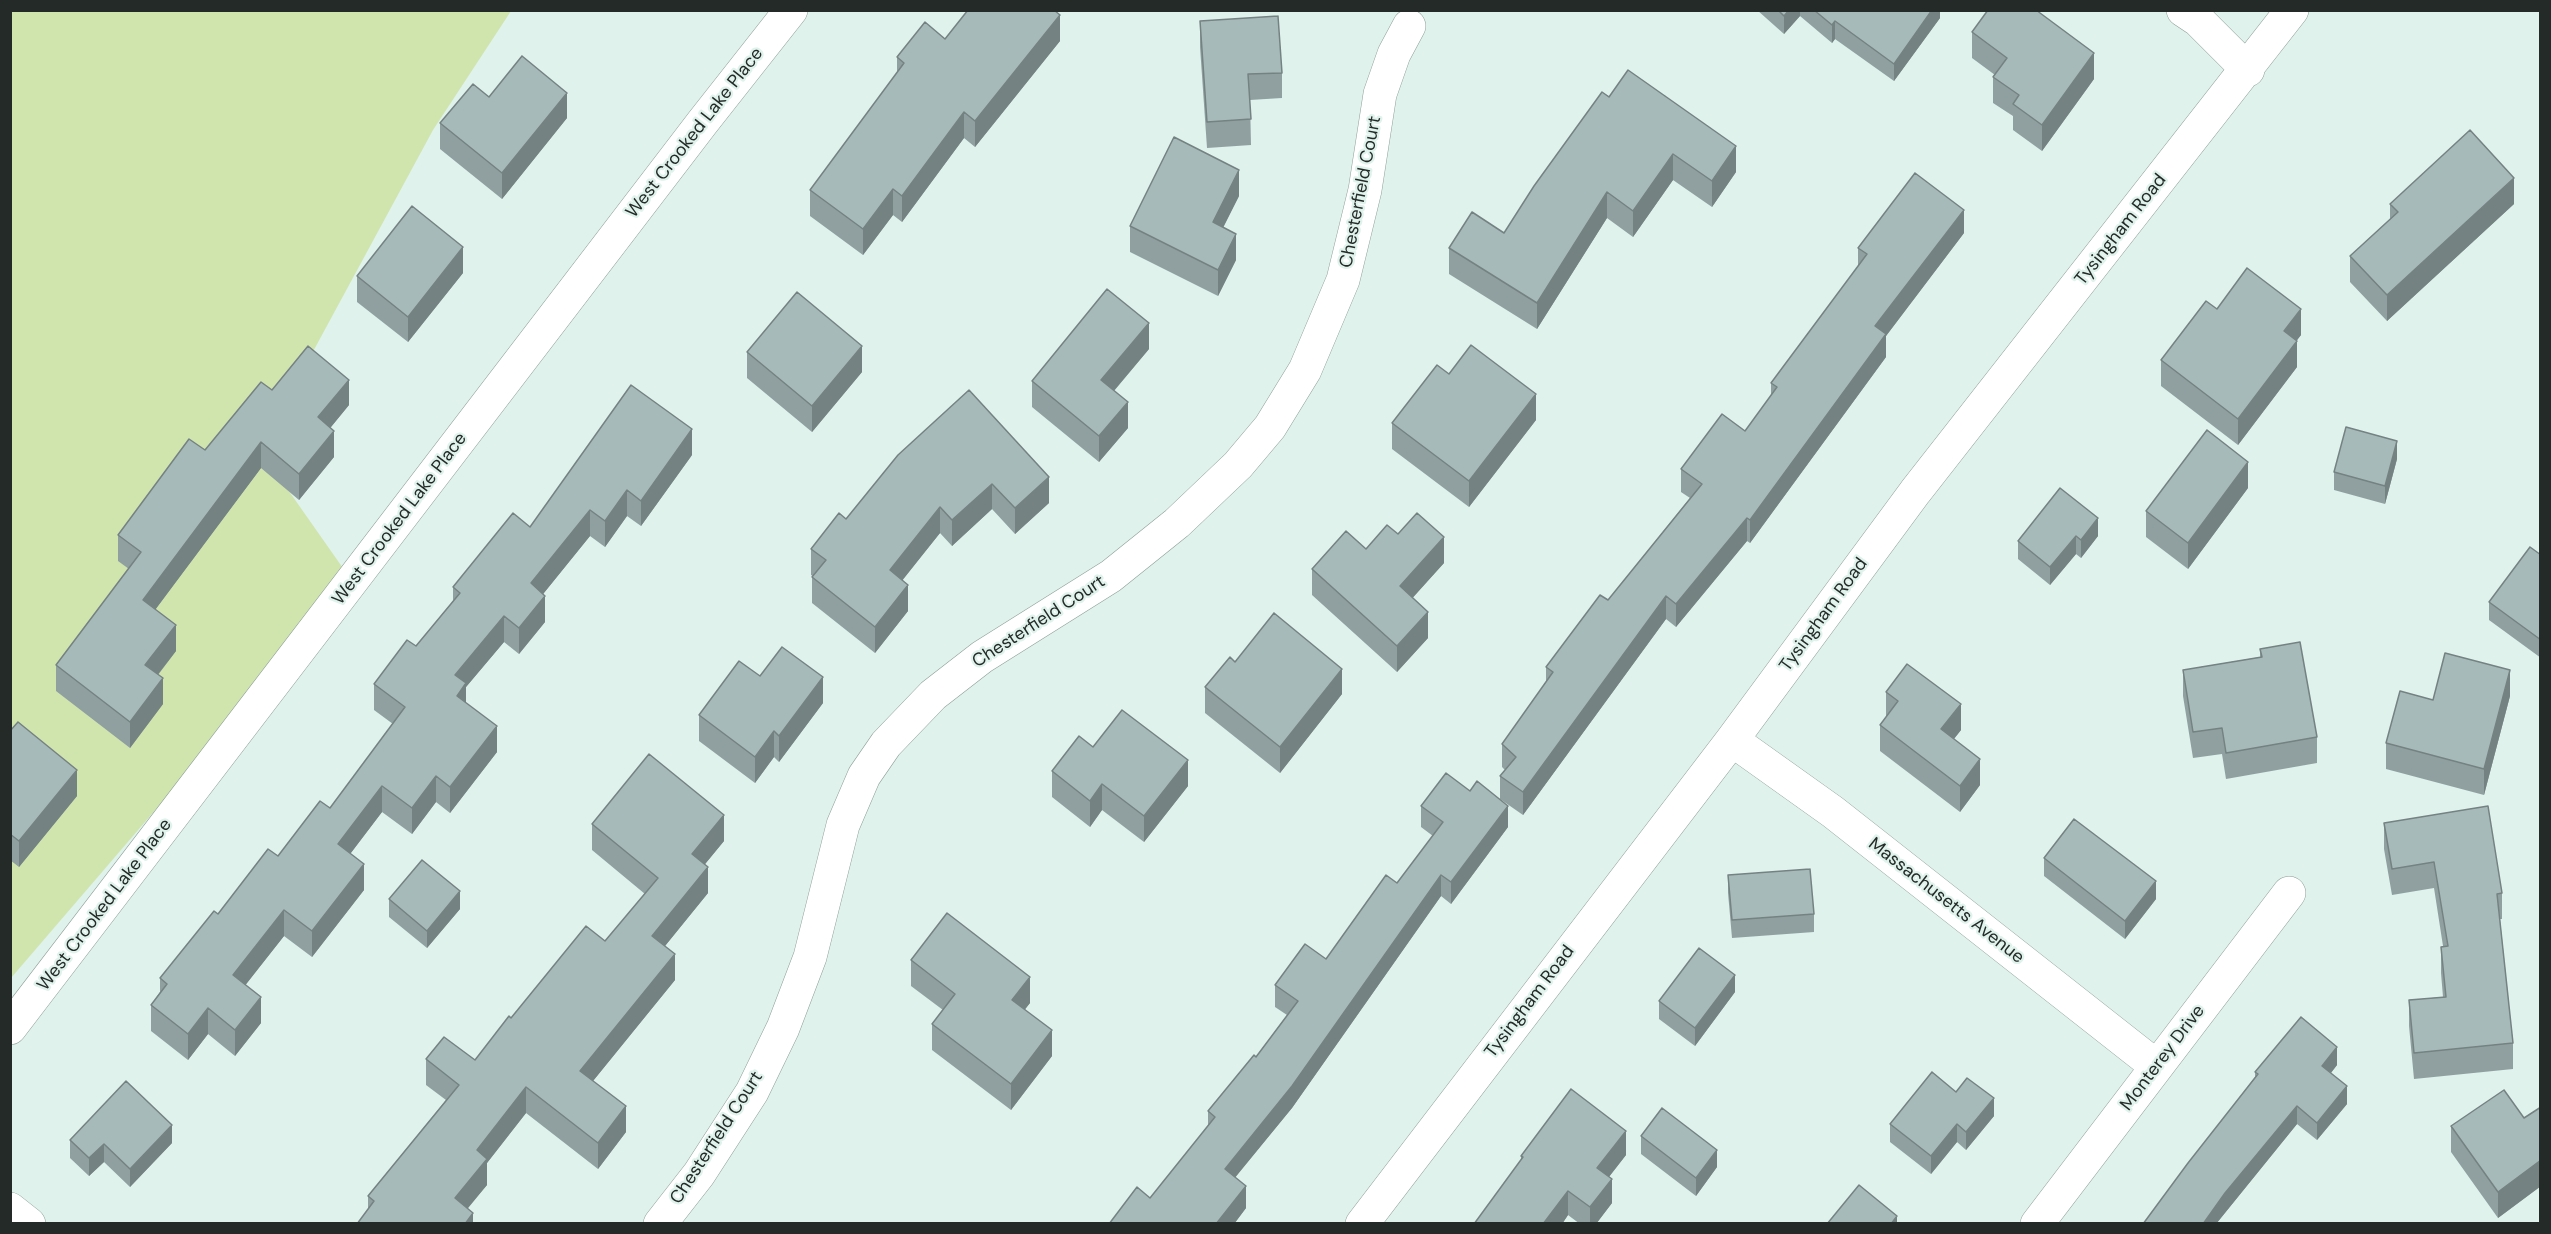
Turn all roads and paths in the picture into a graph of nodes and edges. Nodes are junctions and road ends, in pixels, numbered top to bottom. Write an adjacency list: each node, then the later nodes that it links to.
1 (790, 10): 8 (street, West Crooked Lake Place)
2 (2183, 10): 5 (street)
3 (2292, 10): 5 (street, Tysingham Road)
4 (1409, 26): 12 (street, Chesterfield Court)
5 (2248, 70): 6 (street, Tysingham Road)
6 (1732, 740): 9 (street, Massachusetts Avenue); 13 (street, Tysingham Road)
7 (2289, 893): 9 (street, Monterey Drive)
8 (10, 1028)
9 (2156, 1066): 14 (street, Monterey Drive)
10 (10, 1209): 11 (street)
11 (29, 1224)
12 (660, 1224)
13 (1362, 1224)
14 (2037, 1224)

